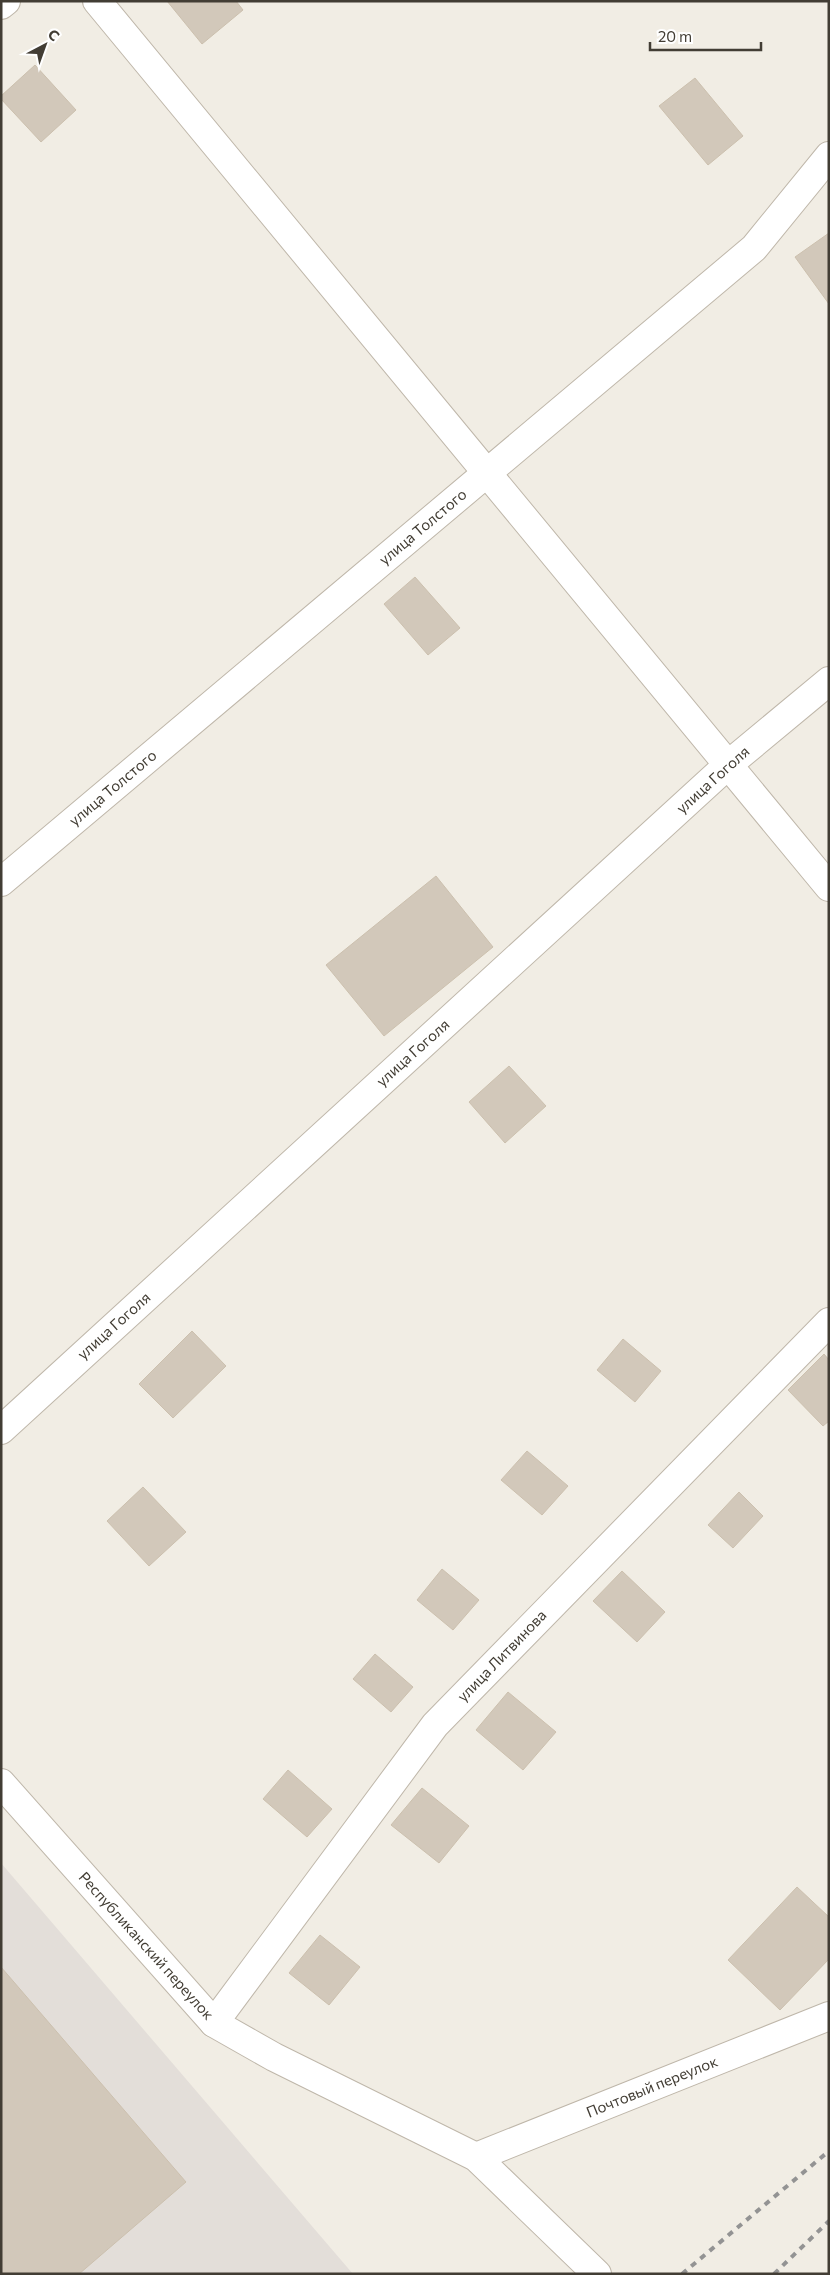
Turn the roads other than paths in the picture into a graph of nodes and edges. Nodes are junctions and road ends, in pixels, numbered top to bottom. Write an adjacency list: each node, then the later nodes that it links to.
1 (6, 1): 3 (street)
2 (97, 1): 5 (street)
3 (1, 5)
4 (829, 156): 5 (street, улица Толстого)
5 (487, 473): 7 (street); 8 (street, улица Толстого)
6 (829, 681): 7 (street, улица Гоголя)
7 (729, 764): 9 (street); 11 (street, улица Гоголя)
8 (1, 882)
9 (829, 887)
10 (829, 1322): 14 (street, улица Литвинова)
11 (1, 1430)
12 (1, 1783): 14 (street, Республиканский переулок)
13 (829, 2016): 15 (street, Почтовый переулок)
14 (214, 2023): 15 (street, Республиканский переулок)
15 (476, 2157): 16 (street, Республиканский переулок)
16 (596, 2274)

